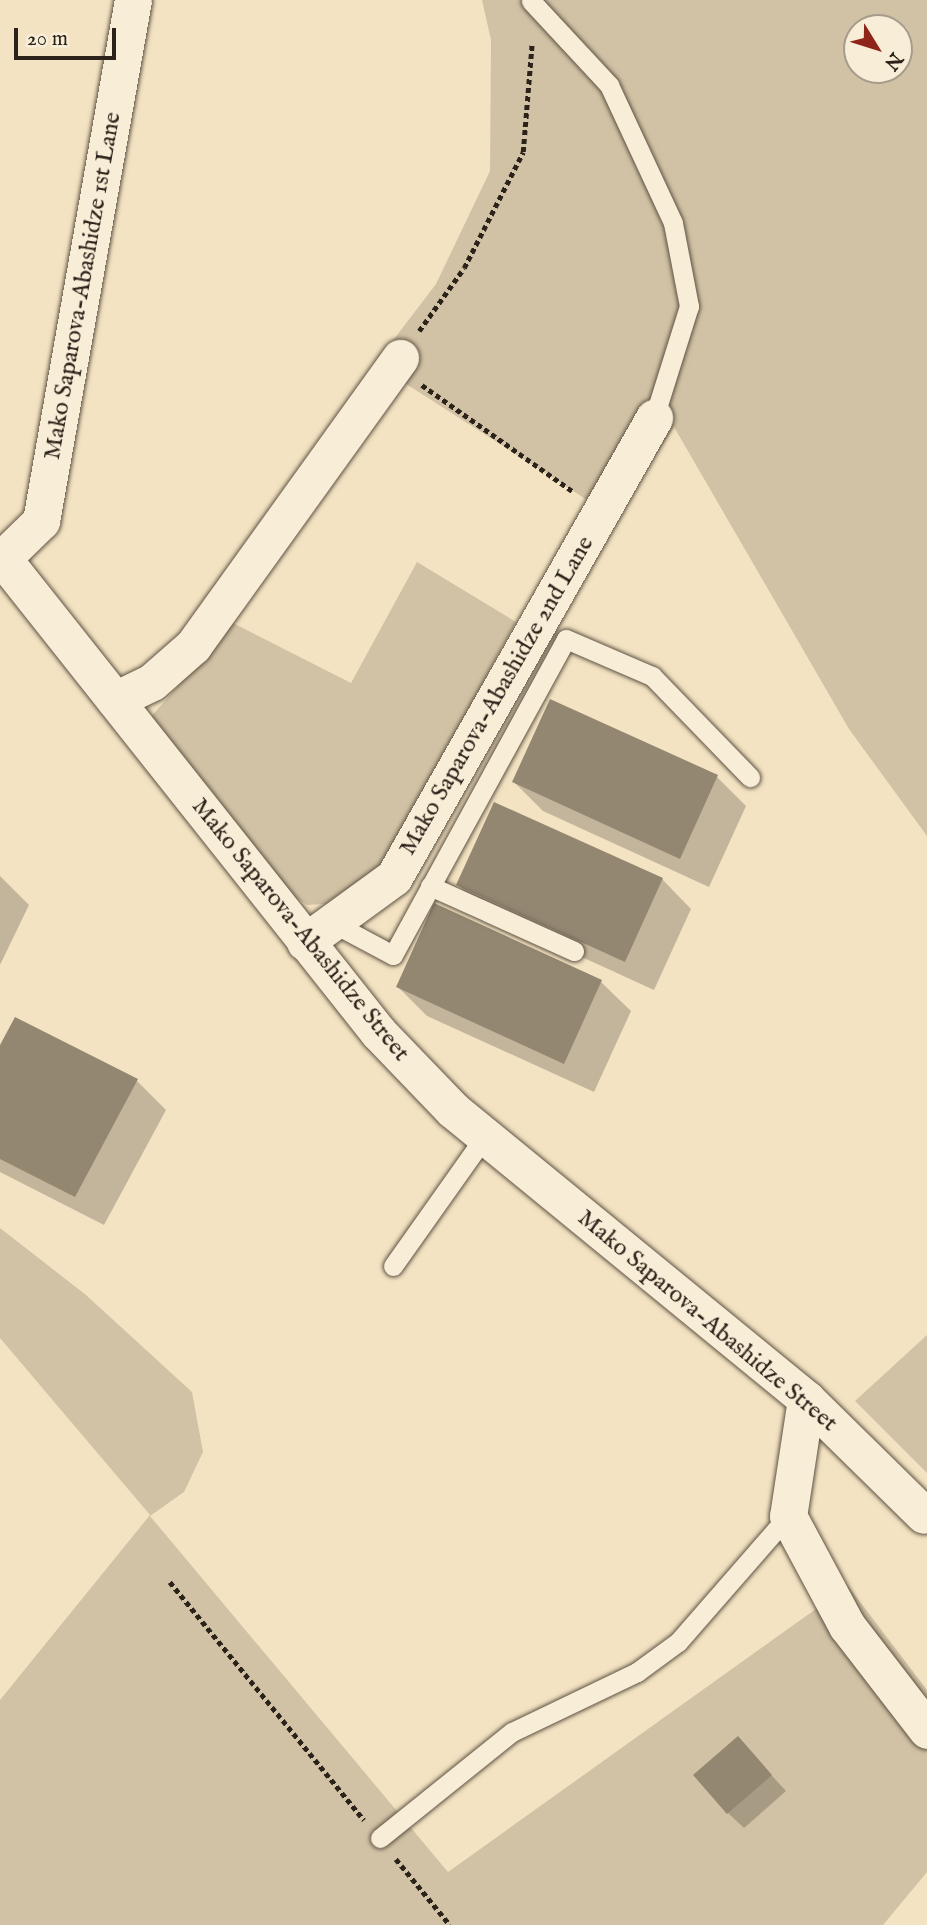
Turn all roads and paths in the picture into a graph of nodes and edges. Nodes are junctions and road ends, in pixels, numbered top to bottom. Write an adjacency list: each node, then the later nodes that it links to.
1 (133, 0): 6 (street, Mako Saparova-Abashidze 1st Lane)
2 (531, 1): 3 (path); 4 (lane)
3 (397, 361): 5 (path); 7 (street)
4 (654, 418): 5 (street, Mako Saparova-Abashidze 2nd Lane)
5 (601, 512): 10 (street, Mako Saparova-Abashidze 2nd Lane)
6 (2, 556): 7 (street, Mako Saparova-Abashidze Street)
7 (115, 700): 10 (street, Mako Saparova-Abashidze Street)
8 (750, 777): 9 (lane)
9 (430, 886): 10 (lane); 11 (lane)
10 (319, 933): 12 (street, Mako Saparova-Abashidze Street)
11 (574, 951)
12 (485, 1136): 13 (lane); 14 (street, Mako Saparova-Abashidze Street)
13 (393, 1266)
14 (806, 1399): 15 (street); 16 (street, Mako Saparova-Abashidze Street)
15 (788, 1516): 18 (street); 19 (lane)
16 (925, 1517)
17 (170, 1582): 19 (path)
18 (927, 1730)
19 (380, 1838): 20 (path)
20 (450, 1925)

